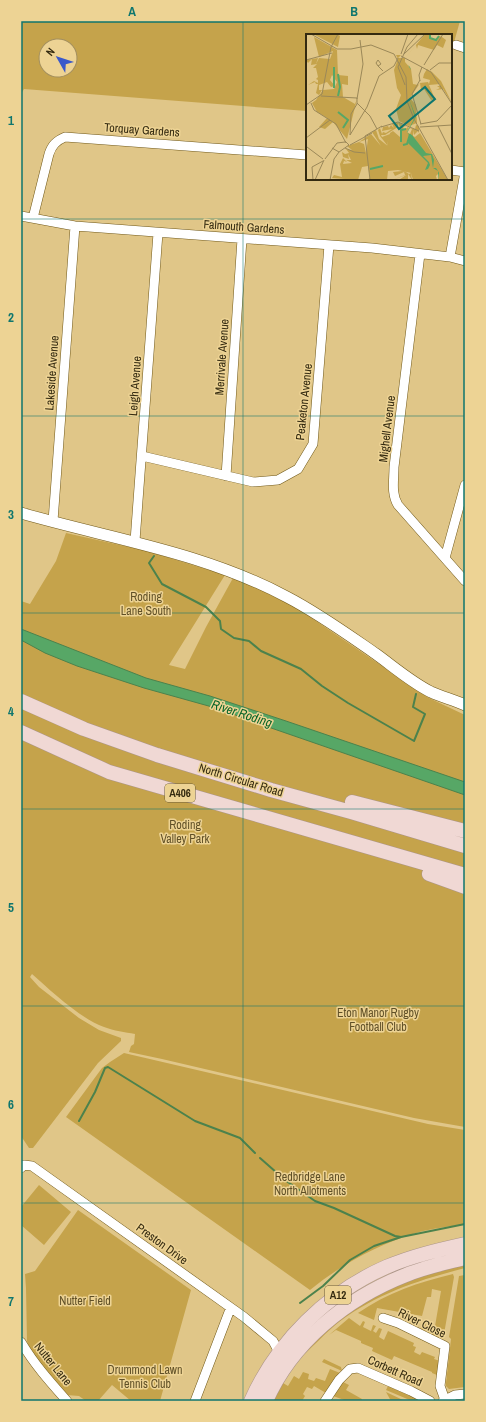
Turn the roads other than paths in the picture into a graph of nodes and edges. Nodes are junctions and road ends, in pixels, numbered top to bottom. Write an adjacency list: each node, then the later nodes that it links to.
1 (456, 45): 2 (street)
2 (465, 48)
3 (306, 155): 7 (street, Torquay Gardens)
4 (452, 170): 5 (street)
5 (465, 172): 13 (street)
6 (21, 216): 7 (street, Falmouth Gardens)
7 (33, 218): 8 (street, Falmouth Gardens)
8 (75, 226): 9 (street, Falmouth Gardens); 19 (street, Lakeside Avenue)
9 (158, 233): 10 (street, Falmouth Gardens); 15 (street, Leigh Avenue)
10 (242, 239): 11 (street, Falmouth Gardens); 16 (street, Merrivale Avenue)
11 (329, 245): 12 (street, Falmouth Gardens); 16 (street, Peaketon Avenue)
12 (420, 254): 13 (street, Falmouth Gardens); 21 (street, Mighell Avenue)
13 (450, 257): 14 (street, Falmouth Gardens)
14 (465, 260)
15 (142, 456): 16 (street, Peaketon Avenue); 20 (street, Leigh Avenue)
16 (226, 476)
17 (465, 485): 21 (street)
18 (21, 513): 19 (street)
19 (53, 521): 20 (street)
20 (135, 541): 24 (street)
21 (445, 558): 22 (street, Mighell Avenue)
22 (465, 581)
23 (21, 701): 26 (highway, North Circular Road / A406)
24 (465, 705)
25 (21, 732): 28 (highway, A406)
26 (271, 790): 27 (highway, A406); 29 (highway, North Circular Road / A406)
27 (465, 831)
28 (343, 840): 30 (highway, A406); 31 (highway, A406)
29 (465, 846)
30 (465, 875)
31 (465, 887)
32 (22, 1166): 35 (street, Preston Drive)
33 (465, 1244): 38 (highway, A12)
34 (465, 1258): 44 (highway, A12)
35 (231, 1308): 38 (street, Preston Drive); 42 (street)
36 (383, 1318): 40 (street, River Close)
37 (21, 1342): 41 (street, Nutter Lane)
38 (278, 1352): 43 (highway, A12)
39 (465, 1394): 40 (street)
40 (444, 1400)
41 (68, 1401)
42 (195, 1401)
43 (251, 1401)
44 (266, 1401)
45 (325, 1401): 46 (street, Corbett Road)
46 (430, 1401)

